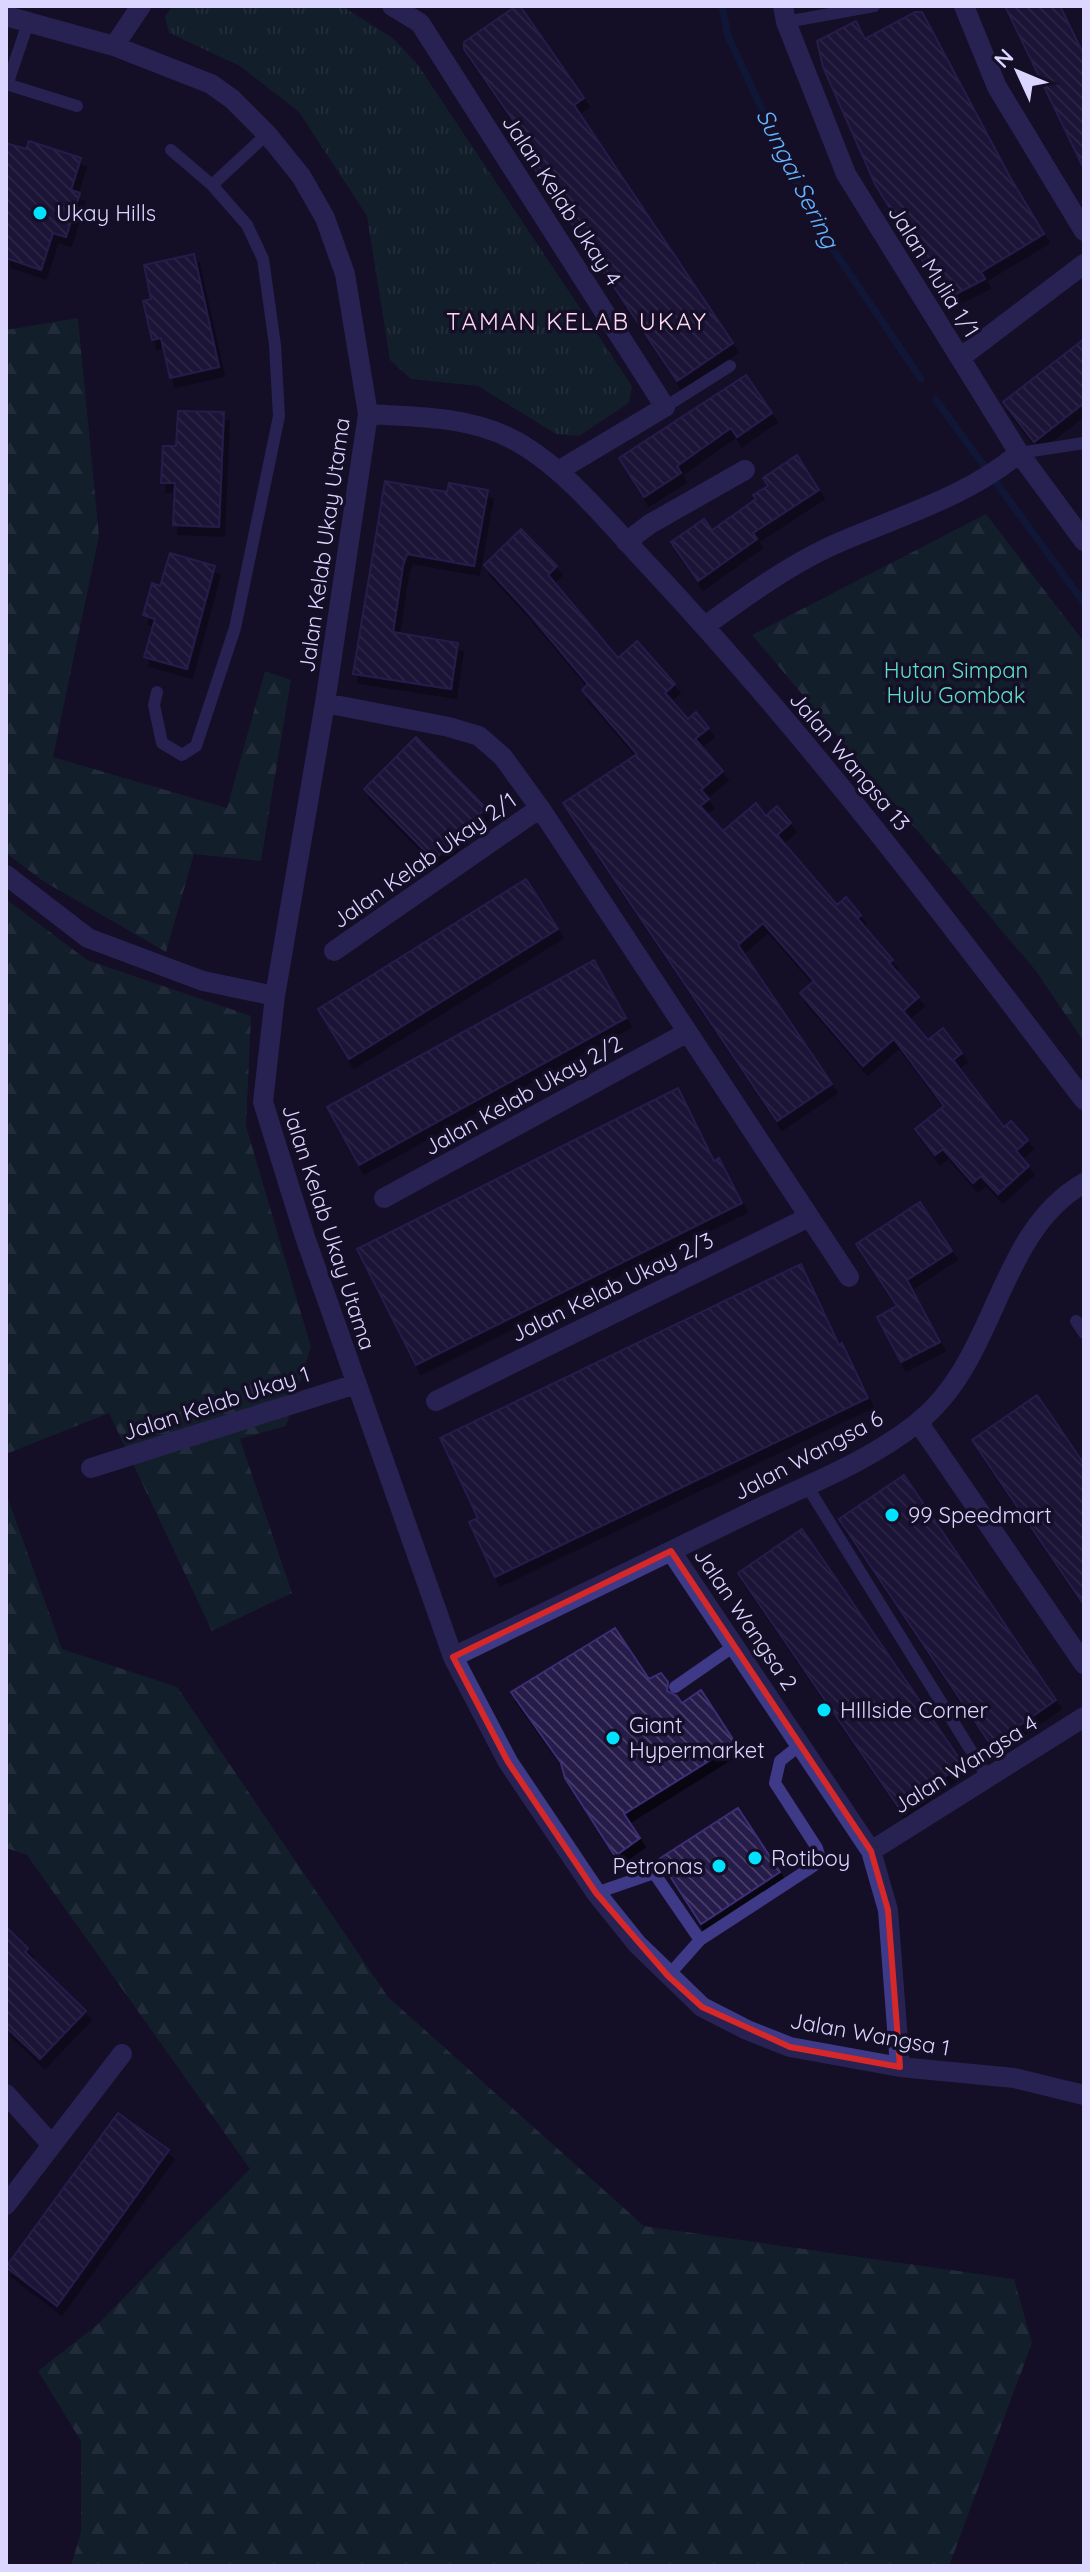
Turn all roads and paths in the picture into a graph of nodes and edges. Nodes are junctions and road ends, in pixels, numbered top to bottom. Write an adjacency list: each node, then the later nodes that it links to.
1 (141, 6): 8 (street)
2 (392, 6): 18 (street, Jalan Kelab Ukay 4)
3 (874, 6): 5 (lane)
4 (964, 6): 14 (street)
5 (785, 14): 16 (street, Jalan Mulia 1/1)
6 (6, 16): 7 (street, Jalan Kelab Ukay Utama)
7 (28, 23): 8 (street, Jalan Kelab Ukay Utama); 9 (lane)
8 (114, 46): 11 (street, Jalan Kelab Ukay Utama)
9 (7, 85): 10 (lane)
10 (77, 106)
11 (267, 134): 13 (lane); 19 (street, Jalan Kelab Ukay Utama)
12 (171, 150): 13 (lane)
13 (212, 185): 27 (lane)
14 (1084, 231)
15 (1084, 264): 16 (street)
16 (960, 358): 21 (street, Jalan Mulia 1/1)
17 (730, 366): 18 (lane)
18 (665, 407): 23 (street)
19 (368, 414): 23 (street, Jalan Wangsa 13); 28 (street, Jalan Kelab Ukay Utama)
20 (1084, 443): 21 (lane)
21 (1011, 459): 24 (street, Jalan Mulia 1/1); 26 (street)
22 (745, 470): 25 (street)
23 (558, 471): 25 (street, Jalan Wangsa 13)
24 (1084, 541)
25 (626, 542): 26 (street, Jalan Wangsa 13)
26 (705, 626): 34 (street, Jalan Wangsa 13)
27 (157, 692)
28 (325, 703): 29 (street, Jalan Kelab Ukay Utama); 32 (street, Jalan Kelab Ukay Utama)
29 (540, 808): 31 (street, Jalan Kelab Ukay 2/1); 33 (street, Jalan Kelab Ukay Utama)
30 (6, 875): 32 (street)
31 (334, 951)
32 (275, 996): 41 (street, Jalan Kelab Ukay Utama)
33 (686, 1033): 36 (street, Jalan Kelab Ukay 2/2); 37 (street, Jalan Kelab Ukay Utama)
34 (1084, 1100)
35 (1084, 1183): 43 (street, Jalan Wangsa 6)
36 (384, 1198)
37 (809, 1217): 38 (street, Jalan Kelab Ukay Utama); 42 (street, Jalan Kelab Ukay 2/3)
38 (849, 1277)
39 (1076, 1321): 40 (lane)
40 (1084, 1333)
41 (356, 1384): 44 (street, Jalan Kelab Ukay 1); 48 (street, Jalan Kelab Ukay Utama)
42 (436, 1401)
43 (918, 1422): 45 (street, Jalan Wangsa 6); 49 (street)
44 (91, 1468)
45 (807, 1486): 46 (street, Jalan Wangsa 6); 53 (lane)
46 (671, 1551): 47 (street, Jalan Wangsa 2); 48 (street, Jalan Wangsa 6)
47 (734, 1646): 50 (lane); 52 (street, Jalan Wangsa 2)
48 (453, 1657): 55 (street, Jalan Wangsa 1)
49 (1084, 1664)
50 (675, 1687)
51 (1084, 1717): 53 (street, Jalan Wangsa 4)
52 (800, 1745): 54 (street, Jalan Wangsa 2); 56 (lane)
53 (988, 1778): 54 (street, Jalan Wangsa 4)
54 (871, 1851): 59 (street, Jalan Wangsa 2)
55 (596, 1893): 56 (lane); 57 (street, Jalan Wangsa 1)
56 (700, 1940): 57 (lane)
57 (668, 1976): 59 (street, Jalan Wangsa 1)
58 (122, 2054): 62 (street)
59 (900, 2067): 61 (street, Jalan Wangsa 1)
60 (6, 2094): 62 (street)
61 (1084, 2095)
62 (52, 2145): 63 (street)
63 (6, 2205)

